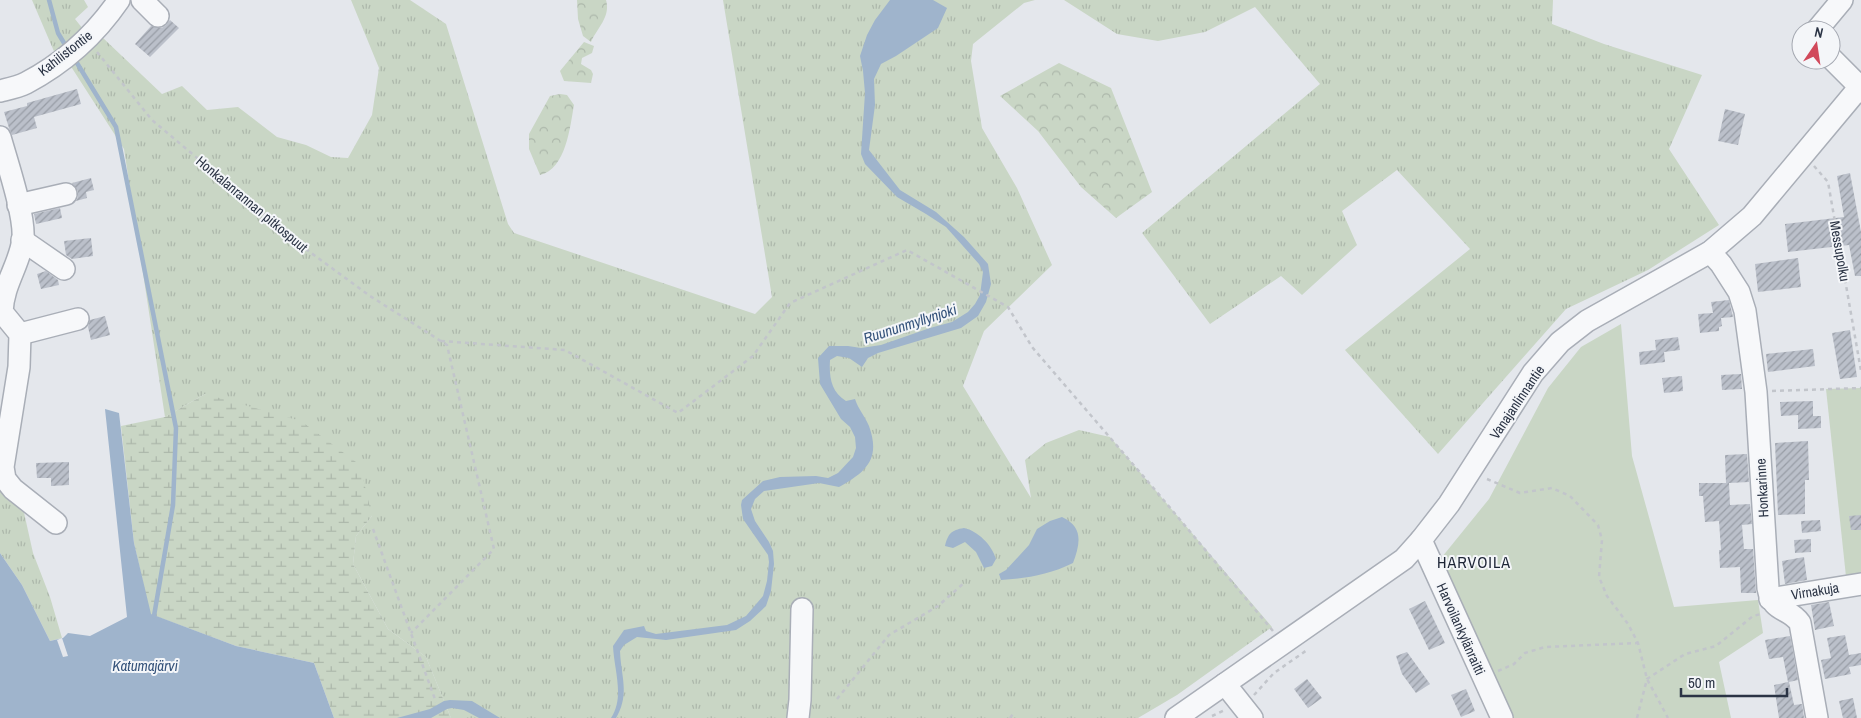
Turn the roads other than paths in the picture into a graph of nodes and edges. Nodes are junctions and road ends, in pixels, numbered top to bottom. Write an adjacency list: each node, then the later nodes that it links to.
1 (119, 0): 8 (street, Kahilistontie)
2 (142, 0): 4 (street)
3 (1842, 0): 5 (street)
4 (158, 16)
5 (1825, 20)
6 (1841, 68): 7 (street)
7 (1861, 89): 13 (street, Vanajanlinnantie)
8 (0, 91)
9 (0, 137): 11 (street)
10 (66, 194): 11 (street)
11 (18, 205): 12 (street)
12 (22, 240): 14 (street); 16 (street)
13 (1710, 252): 18 (street, Vanajanlinnantie); 20 (street, Honkarinne)
14 (64, 269)
15 (78, 318): 16 (street)
16 (20, 334): 17 (street)
17 (56, 523)
18 (1421, 540): 22 (street, Vanajanlinnantie); 26 (street, Harvoilankylänraitti)
19 (1861, 584): 20 (street, Virnakuja)
20 (1775, 604): 27 (street)
21 (802, 609): 24 (street)
22 (1225, 684): 23 (street); 25 (street, Vanajanlinnantie)
23 (1247, 711)
24 (798, 718)
25 (1176, 718)
26 (1502, 718)
27 (1817, 718)

